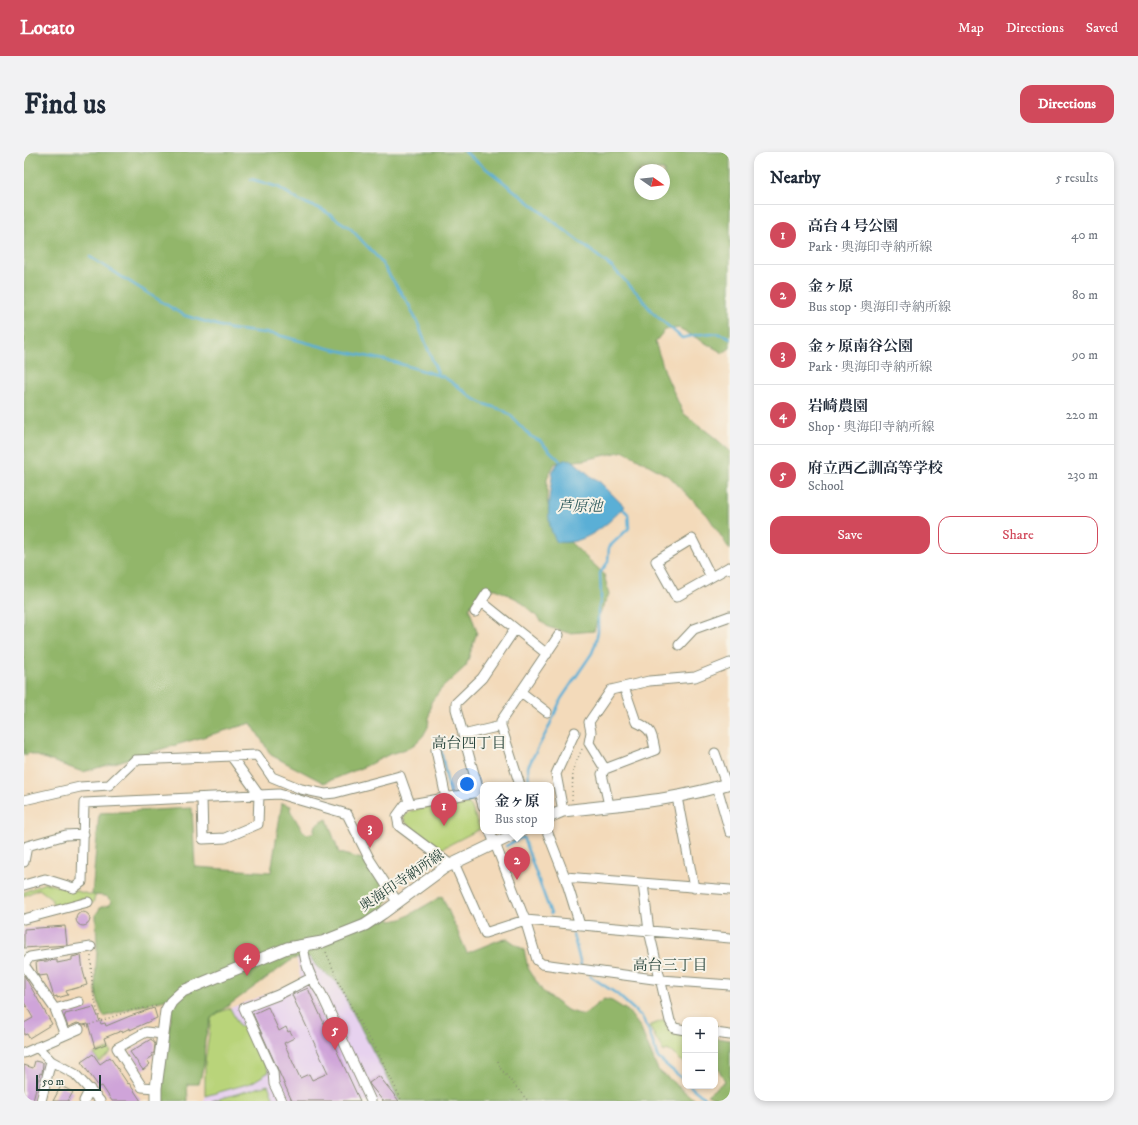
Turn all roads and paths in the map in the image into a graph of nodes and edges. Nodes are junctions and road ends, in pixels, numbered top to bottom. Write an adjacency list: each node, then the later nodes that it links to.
1 (730, 569): 2 (street)
2 (711, 577): 2 (street)
3 (487, 594): 4 (street)
4 (482, 602): 5 (street); 7 (street)
5 (476, 612)
6 (730, 616): 9 (street)
7 (515, 629): 10 (street); 17 (street)
8 (559, 635): 10 (street)
9 (680, 645)
10 (547, 654): 13 (street)
11 (730, 663): 12 (street)
12 (624, 687): 18 (street); 22 (street)
13 (521, 692): 14 (street); 15 (street)
14 (547, 712)
15 (501, 726): 17 (street); 23 (street)
16 (576, 732): 34 (street)
17 (463, 735): 25 (street)
18 (590, 739): 22 (street); 34 (path)
19 (436, 750): 30 (street)
20 (715, 753): 24 (street)
21 (231, 756): 26 (street); 31 (street); 32 (street)
22 (605, 769): 33 (street)
23 (519, 782)
24 (725, 785): 28 (main road); 36 (street)
25 (479, 792): 27 (street); 30 (street)
26 (259, 795): 29 (street); 29 (street); 50 (street)
27 (480, 796)
28 (677, 797): 33 (main road); 47 (street)
29 (202, 798): 37 (street)
30 (446, 798): 32 (street)
31 (24, 800)
32 (410, 804): 43 (street)
33 (609, 805): 34 (main road)
34 (567, 810): 35 (main road)
35 (554, 815)
36 (730, 832)
37 (84, 834): 42 (street); 46 (street)
38 (491, 834): 41 (street)
39 (514, 834): 41 (main road, 奥海印寺納所線)
40 (548, 834): 44 (street)
41 (495, 843): 43 (main road, 奥海印寺納所線); 52 (street)
42 (24, 862)
43 (452, 864): 50 (main road, 奥海印寺納所線); 52 (street)
44 (565, 877): 45 (street); 53 (street)
45 (643, 884): 47 (street); 54 (street)
46 (24, 885)
47 (694, 888): 48 (street)
48 (730, 890)
49 (88, 902): 51 (street)
50 (398, 903): 56 (main road, 奥海印寺納所線)
51 (24, 919)
52 (525, 920): 53 (street); 61 (street)
53 (580, 925): 54 (street)
54 (649, 931): 55 (street); 61 (street)
55 (730, 938)
56 (322, 942): 57 (main road, 奥海印寺納所線); 85 (path)
57 (303, 945): 60 (street); 64 (main road, 奥海印寺納所線)
58 (91, 947): 59 (street); 66 (path)
59 (24, 965): 65 (street)
60 (311, 978): 83 (street); 84 (street)
61 (661, 980): 62 (street); 68 (street)
62 (730, 986)
63 (79, 1002): 65 (street)
64 (171, 1002): 66 (path); 70 (main road)
65 (55, 1009): 71 (street)
66 (101, 1021): 67 (path)
67 (79, 1029): 71 (street)
68 (682, 1029)
69 (718, 1033): 72 (street)
70 (162, 1034): 77 (main road); 77 (street)
71 (65, 1035): 73 (street)
72 (730, 1035)
73 (37, 1047): 74 (street); 75 (street)
74 (25, 1051)
75 (51, 1061): 78 (street); 79 (street)
76 (498, 1062): 86 (path)
77 (156, 1088): 82 (main road)
78 (90, 1089): 80 (street); 81 (street)
79 (41, 1101)
80 (84, 1101)
81 (100, 1101)
82 (156, 1101)
83 (282, 1101)
84 (371, 1101)
85 (402, 1101)
86 (528, 1101)

